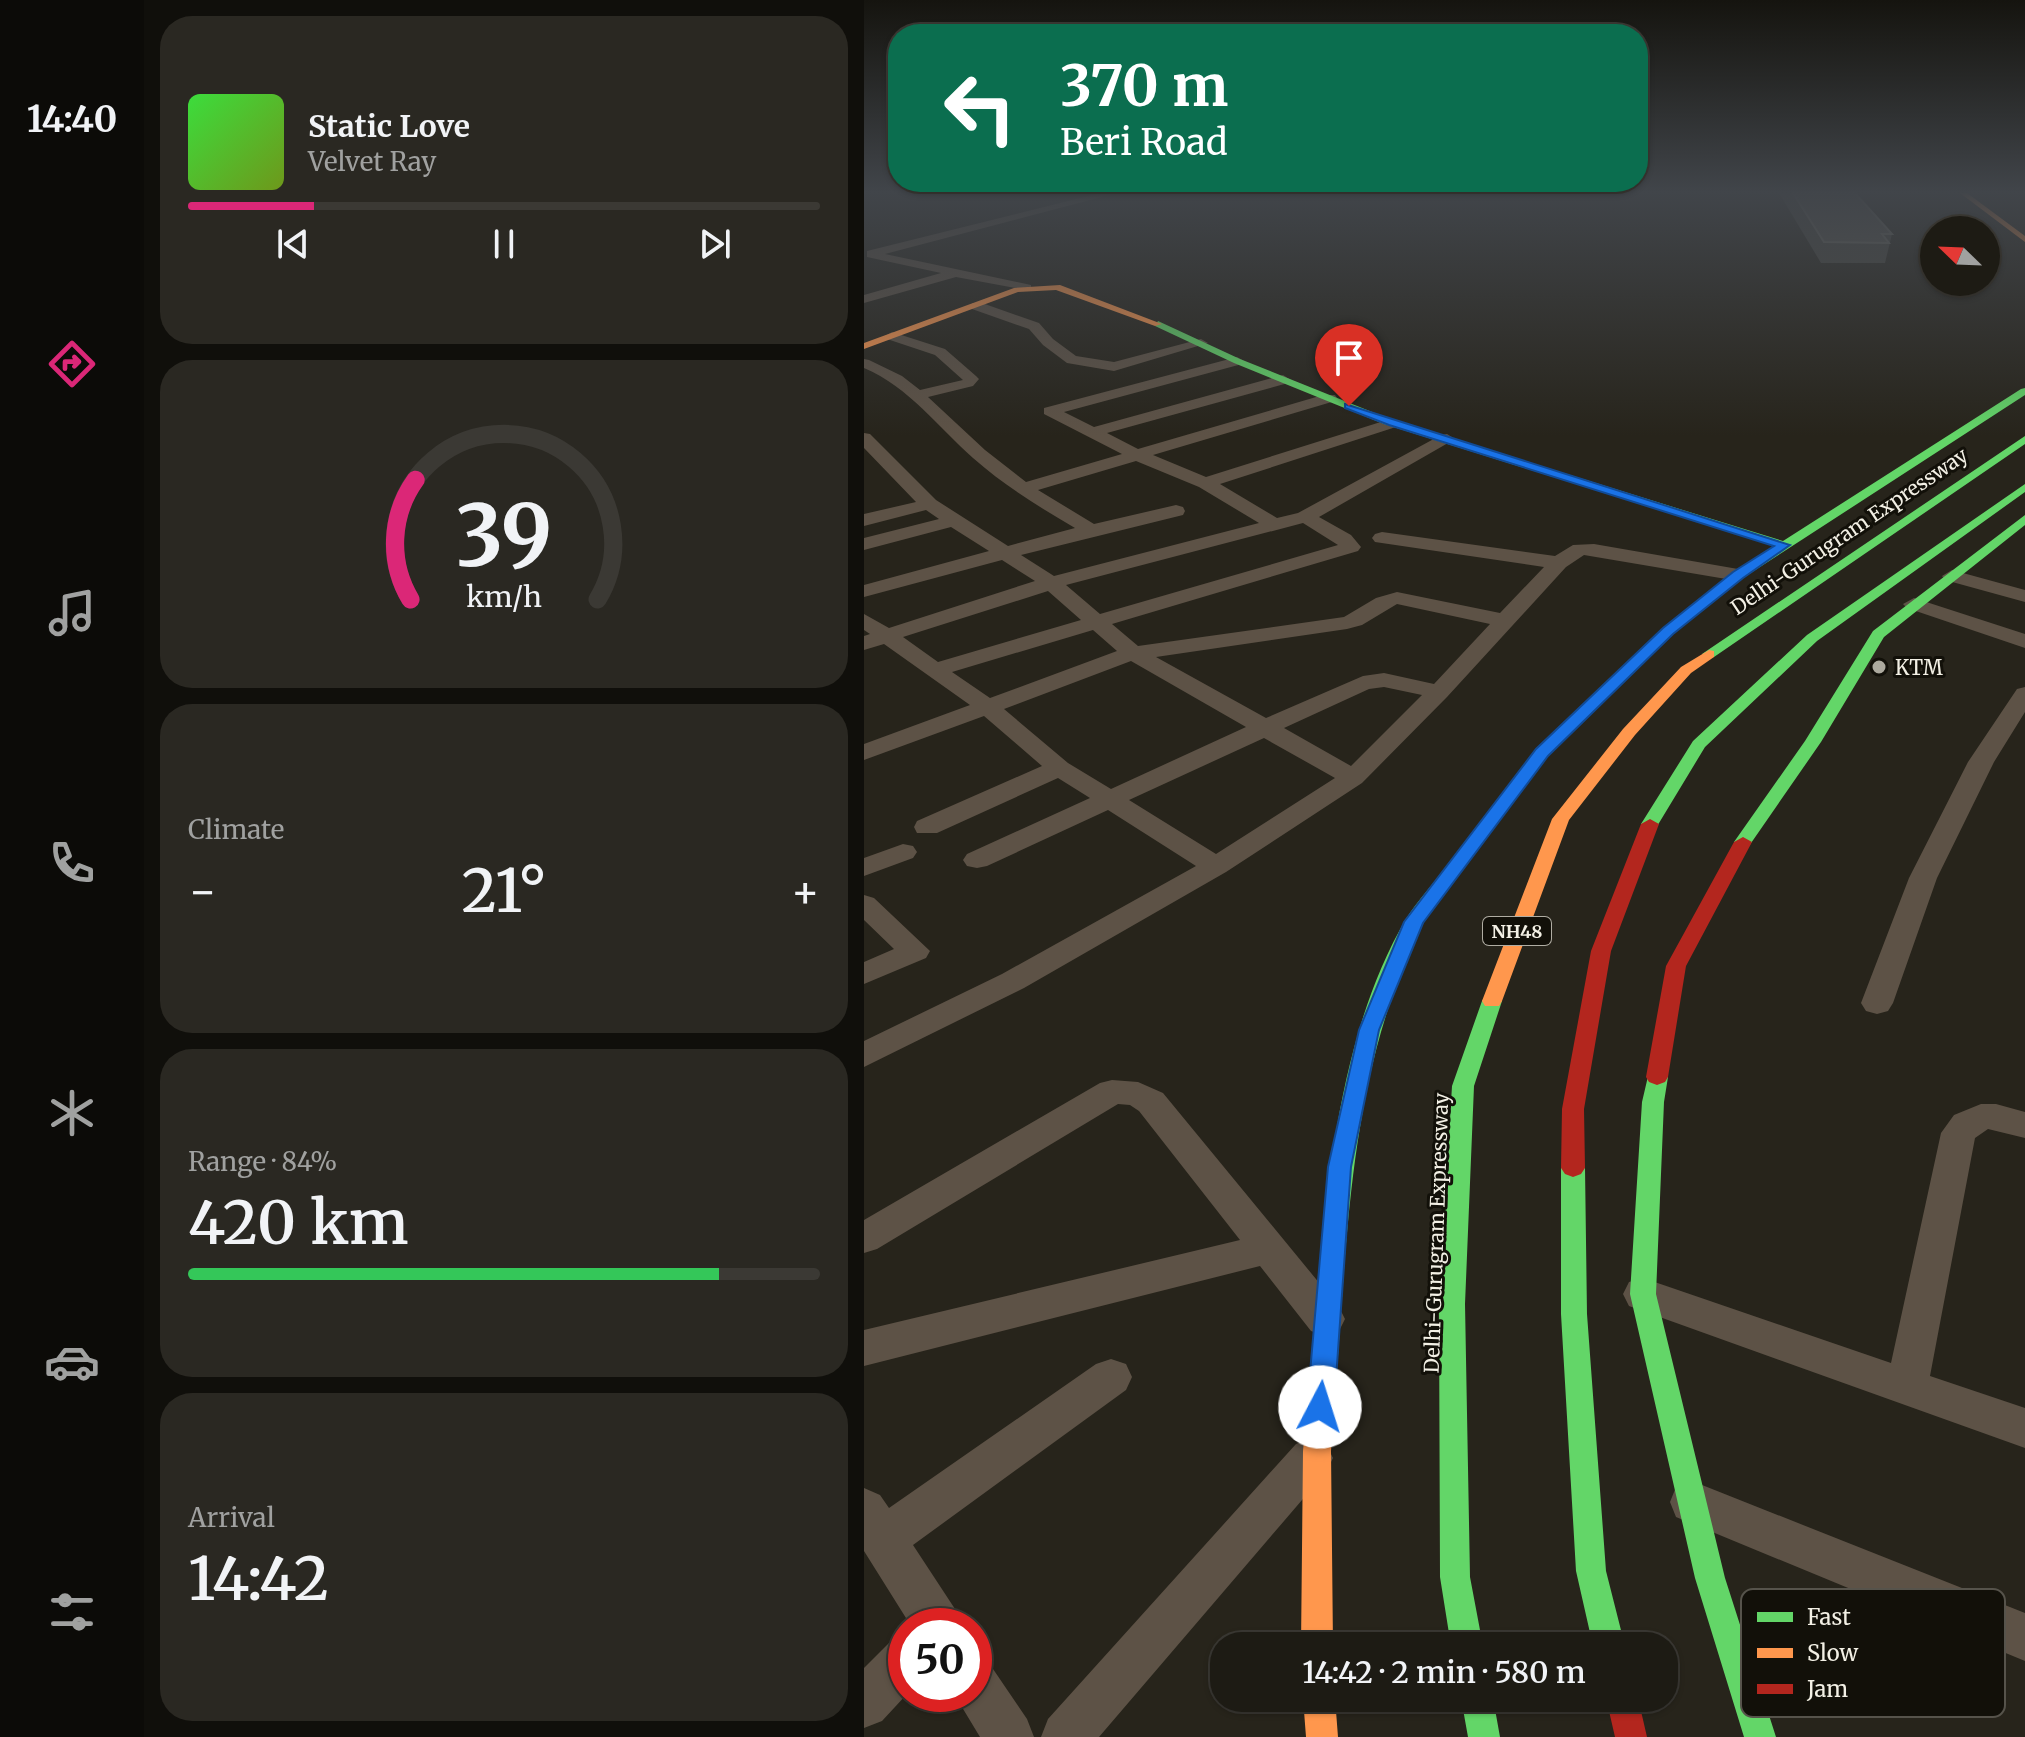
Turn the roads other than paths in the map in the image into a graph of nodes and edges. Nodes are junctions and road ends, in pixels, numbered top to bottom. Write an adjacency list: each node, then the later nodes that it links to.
1 (898, 274): 3 (street)
2 (954, 274): 4 (street); 5 (street)
3 (890, 276)
4 (1026, 288): 6 (main road); 8 (main road)
5 (864, 299)
6 (977, 306): 7 (main road); 8 (street)
7 (892, 336): 9 (main road); 14 (street)
8 (1201, 343): 10 (main road)
9 (864, 346)
10 (1237, 361): 12 (main road); 17 (street)
11 (864, 363): 14 (street)
12 (1283, 380): 15 (main road); 17 (street)
13 (2025, 391): 35 (main road)
14 (917, 395): 24 (street)
15 (1329, 398): 16 (main road); 21 (street)
16 (1393, 423): 18 (main road); 22 (street)
17 (1094, 432): 21 (street)
18 (1447, 439): 27 (street); 35 (main road)
19 (2025, 439): 84 (main road, Delhi-Gurugram Expressway / NH48)
20 (866, 443): 25 (street)
21 (1135, 454): 22 (street); 24 (street)
22 (1205, 483): 31 (street)
23 (2025, 487): 85 (main road)
24 (1022, 489): 32 (street)
25 (929, 504): 29 (street); 30 (street)
26 (1176, 511): 32 (street)
27 (1305, 517): 31 (street); 45 (street)
28 (2025, 519): 39 (main road)
29 (864, 520)
30 (952, 521): 34 (street); 36 (street)
31 (1275, 525): 40 (street)
32 (1091, 530): 36 (street)
33 (1382, 538): 37 (street)
34 (864, 544)
35 (1784, 545): 38 (main road)
36 (1003, 553): 40 (street); 41 (street)
37 (1559, 563): 38 (street); 46 (street)
38 (1738, 575): 72 (main road)
39 (1952, 576): 42 (street); 43 (main road)
40 (1051, 583): 45 (street); 47 (street)
41 (864, 591)
42 (2025, 596)
43 (1914, 604): 48 (street); 71 (main road)
44 (864, 620): 47 (street)
45 (1097, 620): 49 (street); 50 (street)
46 (1507, 621): 49 (street); 51 (street)
47 (875, 639): 50 (street)
48 (2025, 641)
49 (1133, 653): 53 (street); 54 (street)
50 (937, 669): 53 (street)
51 (1439, 692): 54 (street); 57 (street)
52 (2025, 694): 66 (street)
53 (989, 708): 55 (street); 56 (street)
54 (1263, 729): 57 (street); 58 (street)
55 (864, 753)
56 (1059, 768): 58 (street); 59 (street)
57 (1353, 778): 62 (street)
58 (1110, 800): 61 (street); 62 (street)
59 (927, 827)
60 (903, 852): 63 (street)
61 (977, 860)
62 (1216, 866): 67 (street)
63 (864, 868)
64 (864, 904): 65 (street)
65 (864, 974)
66 (1877, 1003)
67 (864, 1055)
68 (2025, 1125): 75 (street)
69 (864, 1238): 70 (street)
70 (1267, 1249): 72 (street); 73 (street)
71 (1643, 1294): 75 (street); 78 (main road)
72 (1327, 1321): 77 (main road)
73 (864, 1348)
74 (1111, 1377): 79 (street)
75 (1907, 1386): 76 (street)
76 (2025, 1428)
77 (1317, 1451): 83 (main road); 96 (street)
78 (1691, 1502): 80 (street); 87 (main road)
79 (873, 1525): 81 (street)
80 (1906, 1589)
81 (926, 1608)
82 (2005, 1629): 86 (street)
83 (1317, 1632)
84 (1465, 1632)
85 (1606, 1632)
86 (2025, 1637)
87 (1741, 1677)
88 (888, 1678): 89 (street)
89 (864, 1703)
90 (992, 1711): 95 (street)
91 (1320, 1712): 97 (main road)
92 (1480, 1712): 98 (main road)
93 (1625, 1712): 99 (main road)
94 (1754, 1717): 100 (main road)
95 (1009, 1737)
96 (1066, 1737)
97 (1322, 1737)
98 (1484, 1737)
99 (1631, 1737)
100 (1760, 1737)

